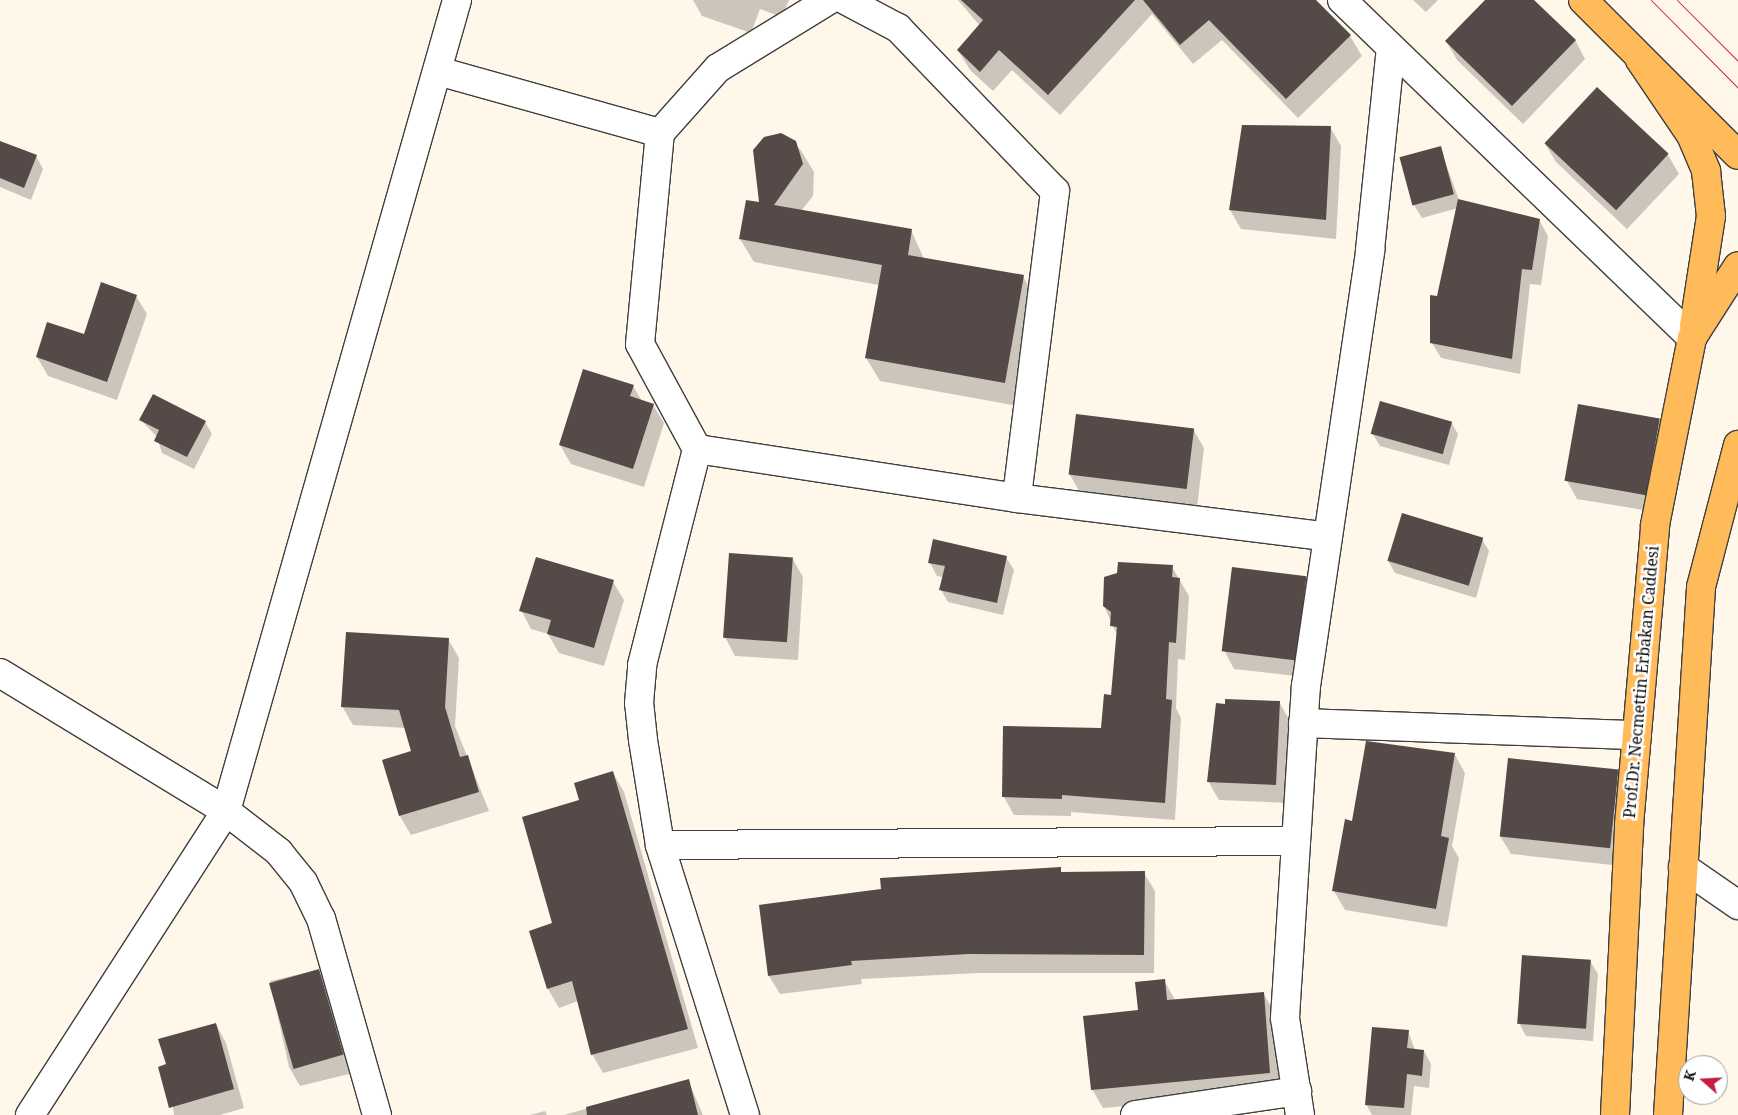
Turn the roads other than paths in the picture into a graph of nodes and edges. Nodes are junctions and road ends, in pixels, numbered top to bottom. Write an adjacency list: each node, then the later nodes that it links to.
1 (457, 0): 8 (street)
2 (829, 0): 9 (street)
3 (845, 0): 15 (street)
4 (1342, 0): 6 (street)
5 (1583, 0): 7 (main road)
6 (1391, 48): 12 (street); 16 (street)
7 (1640, 60): 10 (main road); 12 (main road)
8 (438, 71): 9 (street); 20 (street)
9 (660, 133): 13 (street)
10 (1738, 155)
11 (1738, 266): 12 (main road, Prof.Dr. Necmettin Erbakan Caddesi)
12 (1692, 338): 19 (main road, Prof.Dr. Necmettin Erbakan Caddesi)
13 (697, 449): 15 (street); 22 (street)
14 (1737, 452): 23 (main road)
15 (1016, 498): 16 (street)
16 (1328, 537): 18 (street)
17 (0, 673): 20 (street)
18 (1303, 724): 19 (street); 21 (street)
19 (1637, 734): 30 (main road, Prof.Dr. Necmettin Erbakan Caddesi)
20 (226, 811): 26 (street); 27 (street)
21 (1296, 841): 22 (street); 25 (street)
22 (660, 845): 28 (street)
23 (1683, 867): 24 (street); 31 (main road)
24 (1738, 905)
25 (1299, 1103): 29 (street)
26 (30, 1115)
27 (377, 1115)
28 (745, 1115)
29 (1135, 1115)
30 (1615, 1115)
31 (1668, 1115)

